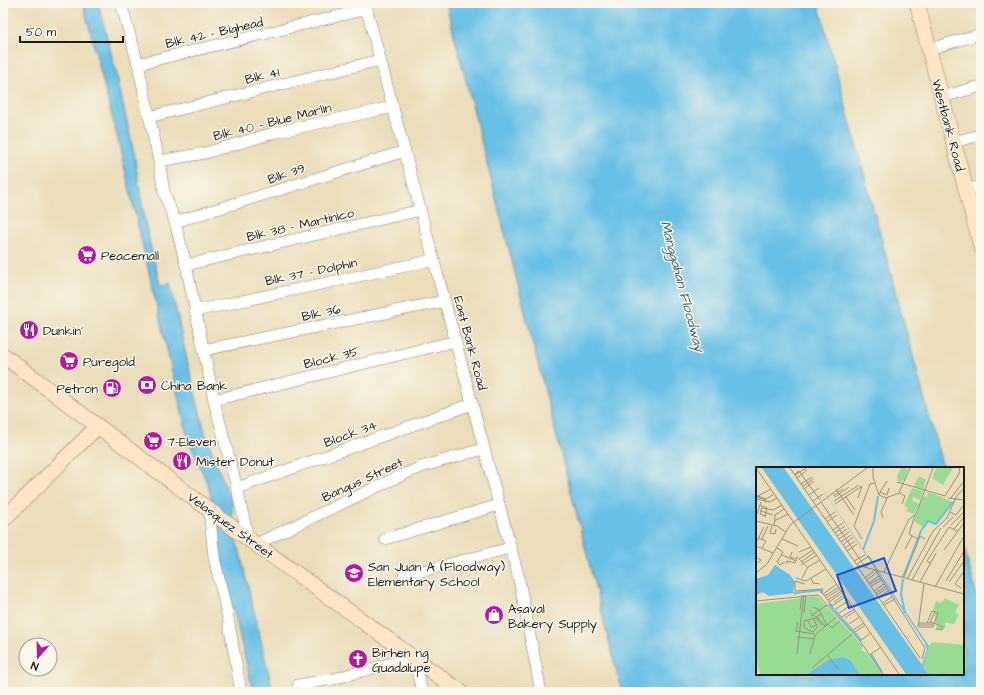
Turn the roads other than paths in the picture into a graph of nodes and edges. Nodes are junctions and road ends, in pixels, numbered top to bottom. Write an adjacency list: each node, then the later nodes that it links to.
1 (121, 3): 7 (street)
2 (917, 3): 5 (main road, Westbank Road)
3 (366, 6): 6 (street, East Bank Road); 7 (street, Blk 42 - Bighead)
4 (981, 34): 5 (street)
5 (929, 49): 9 (main road, Westbank Road)
6 (380, 60): 10 (street, East Bank Road); 11 (street, Blk 41)
7 (138, 64): 11 (street)
8 (981, 86): 9 (street)
9 (942, 97): 13 (main road, Westbank Road)
10 (393, 107): 14 (street, East Bank Road); 15 (street, Blk 40 - Blue Marlin)
11 (149, 117): 15 (street)
12 (981, 135): 13 (street)
13 (953, 142): 16 (main road, Westbank Road)
14 (405, 150): 17 (street, East Bank Road); 18 (street, Blk 39)
15 (159, 161): 18 (street)
16 (974, 188): 19 (main road, Westbank Road)
17 (421, 210): 20 (street, East Bank Road); 21 (street, Blk 38 - Martinico)
18 (175, 222): 21 (street)
19 (980, 242)
20 (434, 260): 22 (street, East Bank Road); 23 (street, Blk 37 - Dolphin)
21 (186, 265): 23 (street)
22 (445, 301): 24 (street, East Bank Road); 25 (street, Blk 36)
23 (195, 311): 25 (street)
24 (456, 341): 27 (street, Block 35); 28 (street, East Bank Road)
25 (203, 350): 27 (street)
26 (3, 355): 29 (main road, Velasquez Street)
27 (214, 400): 31 (street)
28 (472, 404): 30 (street, East Bank Road); 31 (street, Block 34)
29 (98, 426): 33 (main road, Velasquez Street); 34 (main road)
30 (484, 449): 32 (street, East Bank Road); 36 (street, Bangus Street)
31 (237, 488): 36 (street)
32 (499, 505): 35 (street); 37 (street, East Bank Road)
33 (209, 509): 36 (main road, Velasquez Street); 41 (street)
34 (3, 520)
35 (385, 539)
36 (252, 541): 39 (main road, Velasquez Street)
37 (510, 548): 38 (street); 44 (street, East Bank Road)
38 (404, 576)
39 (414, 658): 40 (street); 42 (street); 43 (main road, Velasquez Street)
40 (298, 685)
41 (241, 692)
42 (422, 692)
43 (461, 692)
44 (541, 692)

